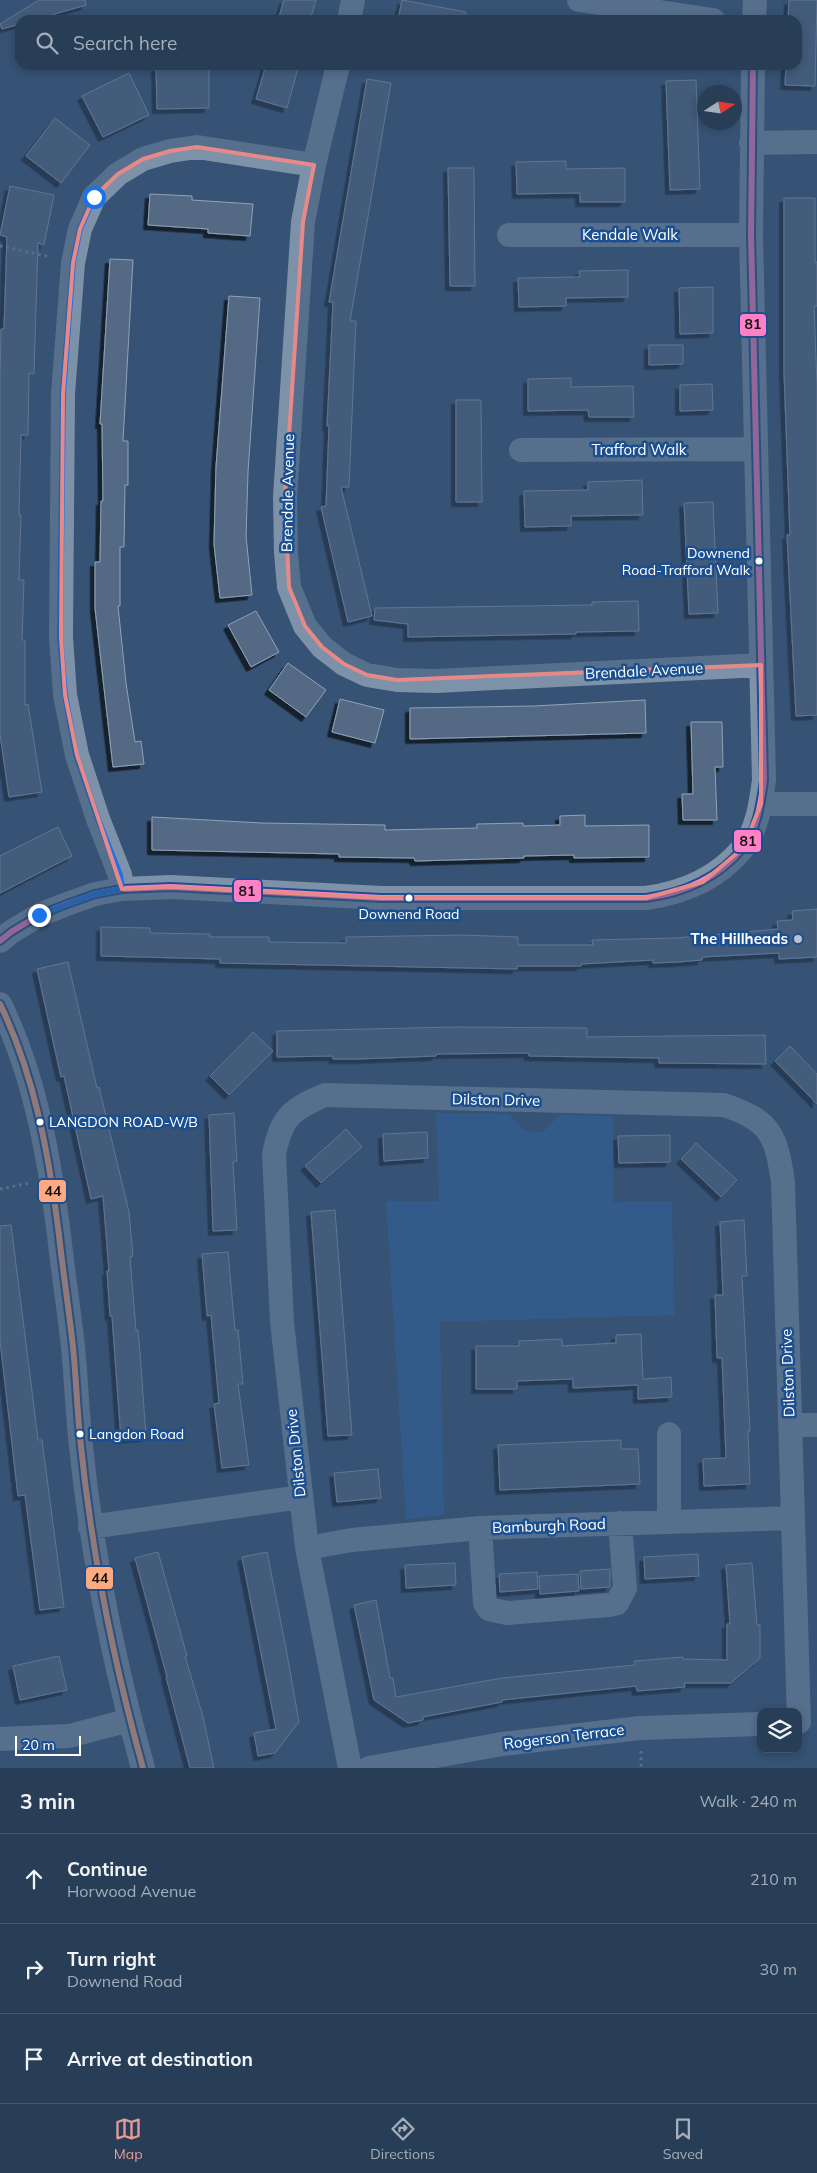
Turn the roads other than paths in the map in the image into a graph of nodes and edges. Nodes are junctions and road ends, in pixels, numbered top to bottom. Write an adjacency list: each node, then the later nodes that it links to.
1 (353, 0): 5 (street)
2 (579, 0): 4 (street)
3 (755, 0): 7 (street)
4 (664, 7): 6 (street)
5 (349, 15)
6 (694, 15)
7 (754, 15)
8 (337, 70): 12 (street, Brendale Avenue)
9 (753, 70): 11 (street)
10 (817, 142): 11 (street)
11 (751, 143): 14 (street)
12 (314, 165): 17 (street, Brendale Avenue); 20 (street)
13 (509, 235): 14 (street, Kendale Walk)
14 (751, 235): 15 (street)
15 (756, 449): 16 (street, Trafford Walk); 17 (street)
16 (521, 450)
17 (761, 665): 18 (street)
18 (761, 804): 19 (street); 20 (street)
19 (817, 804)
20 (122, 889): 21 (street)
21 (0, 941)
22 (0, 1004): 30 (street)
23 (790, 1425): 24 (street); 26 (street, Dilston Drive); 27 (street, Dilston Drive)
24 (817, 1425)
25 (669, 1434): 28 (street)
26 (301, 1497): 30 (street); 32 (street, Dilston Drive)
27 (793, 1518): 28 (street, Bamburgh Road); 34 (street, Dilston Drive)
28 (669, 1522): 29 (street, Bamburgh Road)
29 (620, 1523): 31 (street, Bamburgh Road); 31 (street)
30 (90, 1526): 33 (street)
31 (480, 1528): 32 (street, Bamburgh Road)
32 (307, 1548): 38 (street, Dilston Drive)
33 (130, 1720): 36 (street); 37 (street)
34 (805, 1722)
35 (757, 1724): 39 (street, Rogerson Terrace)
36 (0, 1739)
37 (143, 1768)
38 (350, 1768)
39 (369, 1768)

